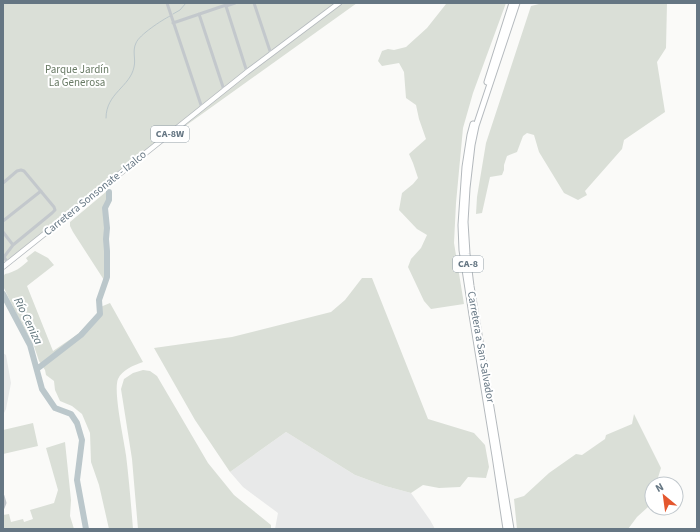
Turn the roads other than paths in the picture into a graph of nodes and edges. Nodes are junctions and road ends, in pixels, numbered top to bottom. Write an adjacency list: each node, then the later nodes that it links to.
1 (167, 3): 9 (street)
2 (235, 3): 7 (street)
3 (254, 3): 10 (street)
4 (339, 3): 10 (main road, Carretera Sonsonate - Izalco / CA-8W)
5 (512, 3): 24 (highway, CA-8)
6 (517, 3): 25 (highway, Carretera a San Salvador / CA-8)
7 (225, 5): 8 (street); 11 (street)
8 (199, 14): 9 (street); 12 (street)
9 (174, 23): 13 (street)
10 (271, 54): 11 (main road, Carretera Sonsonate - Izalco / CA-8W)
11 (247, 72): 12 (main road, Carretera Sonsonate - Izalco / CA-8W)
12 (224, 90): 13 (main road, Carretera Sonsonate - Izalco / CA-8W)
13 (202, 108): 20 (main road, Carretera Sonsonate - Izalco / CA-8W)
14 (3, 183): 15 (street)
15 (40, 191): 16 (street); 18 (street)
16 (3, 221)
17 (3, 232): 18 (street)
18 (13, 245): 19 (street)
19 (4, 258): 20 (street)
20 (8, 262): 21 (main road, Carretera Sonsonate - Izalco / CA-8W)
21 (3, 267)
22 (3, 496): 23 (street)
23 (3, 508)
24 (506, 529)
25 (511, 529)

